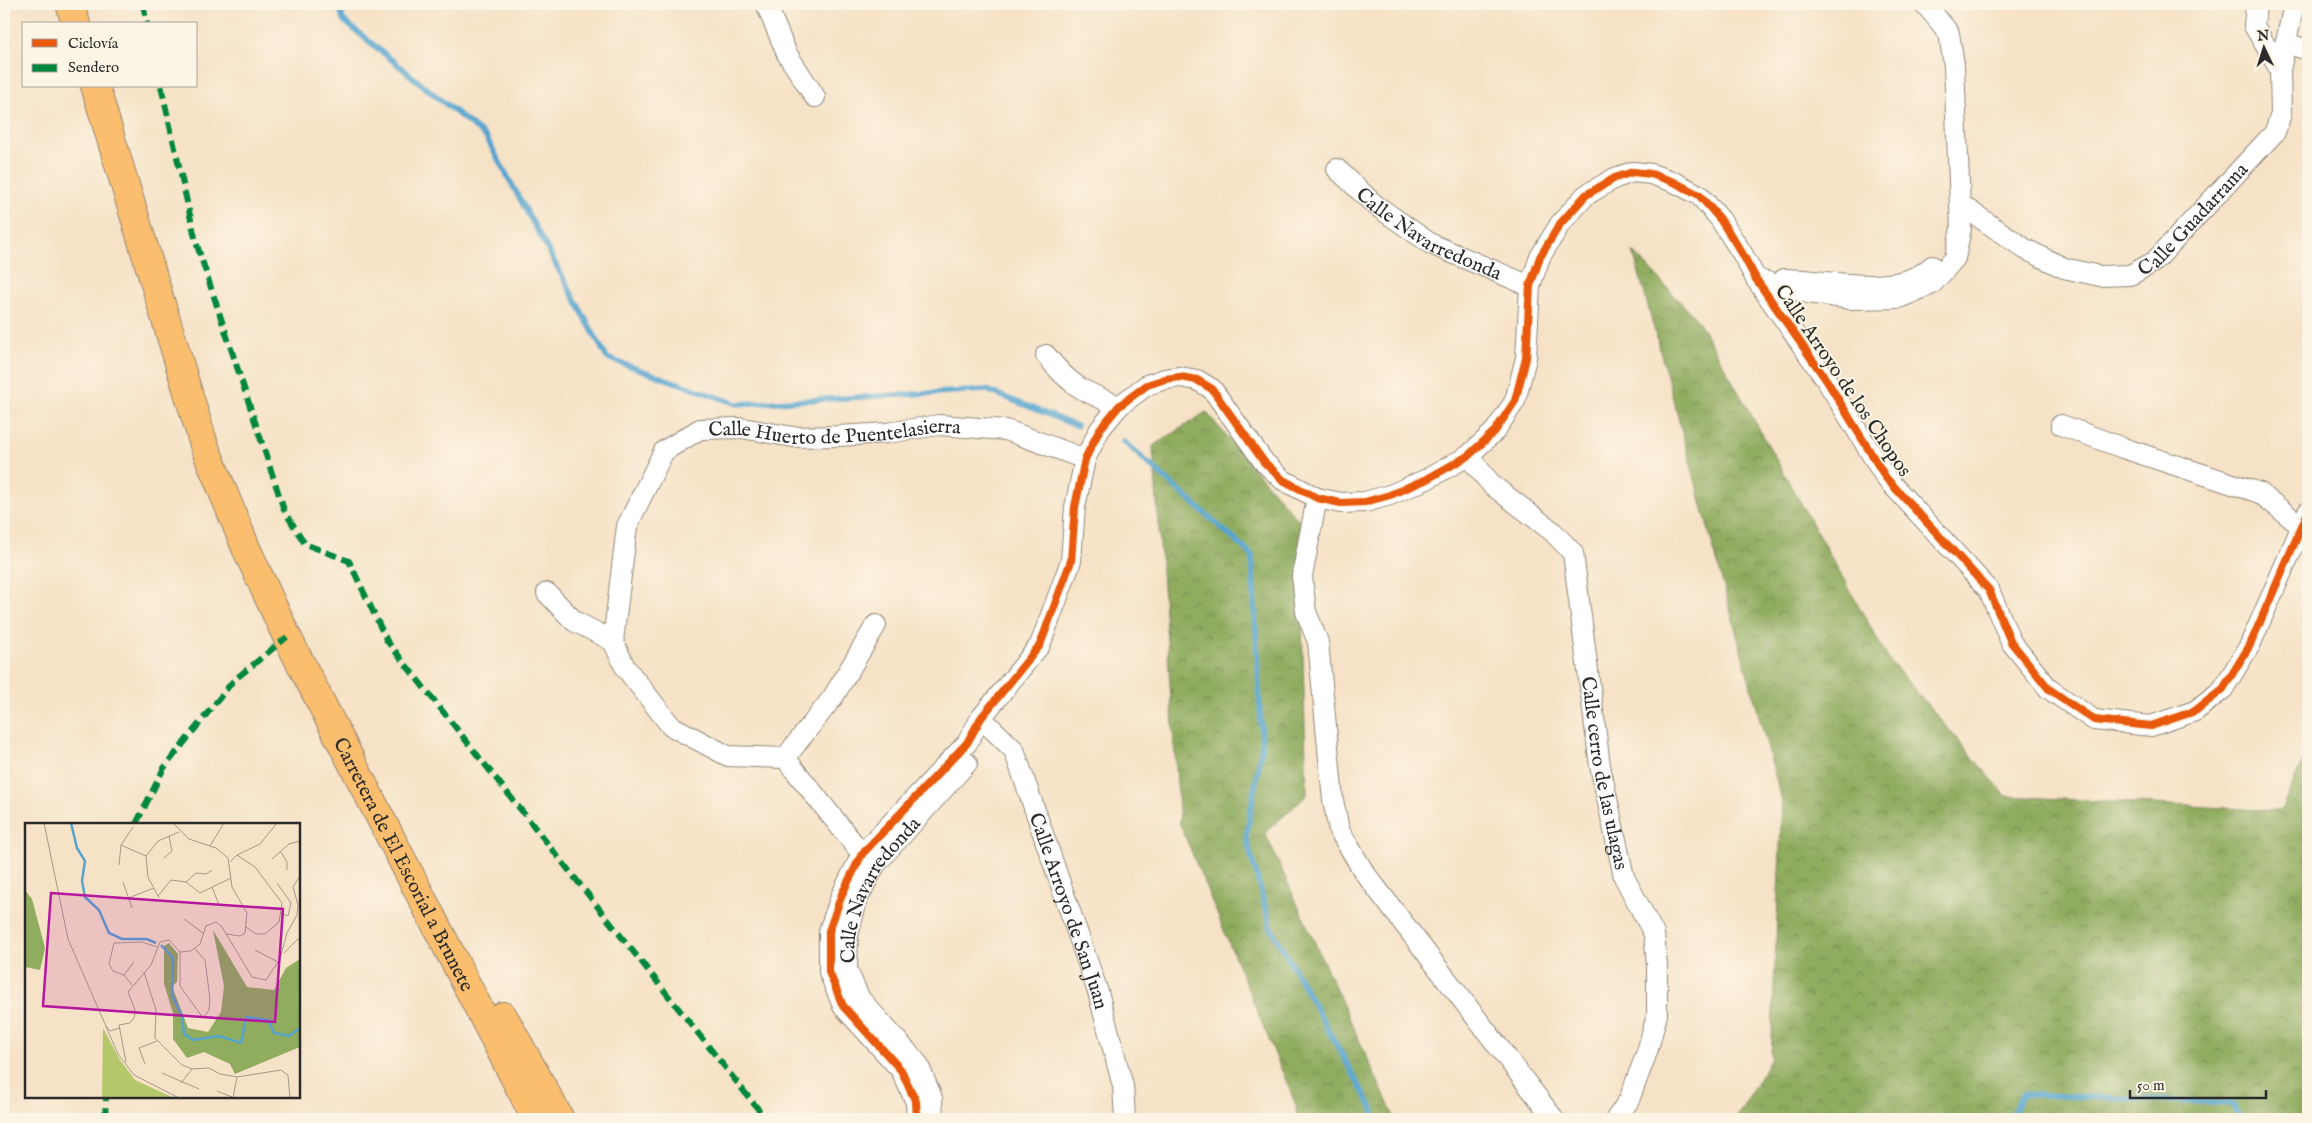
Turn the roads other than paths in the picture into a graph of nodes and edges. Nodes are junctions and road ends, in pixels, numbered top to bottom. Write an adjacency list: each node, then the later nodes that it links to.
1 (70, 4): 6 (highway)
2 (766, 4): 11 (street)
3 (1925, 4): 13 (street)
4 (2256, 4): 9 (street, Calle Guadarrama)
5 (2294, 4): 7 (street, Calle Guadarrama)
6 (75, 22)
7 (2285, 43): 8 (street); 9 (street, Calle Guadarrama)
8 (2308, 50)
9 (2280, 70): 13 (street, Calle Guadarrama)
10 (96, 88): 29 (highway, Carretera de El Escorial a Brunete)
11 (815, 97)
12 (1337, 169): 15 (street, Calle Navarredonda)
13 (1960, 204): 14 (street)
14 (1756, 279): 15 (street, Calle Navarredonda); 22 (street, Calle Arroyo de los Chopos)
15 (1530, 286): 19 (street, Calle Navarredonda)
16 (1046, 355): 17 (street)
17 (1119, 406): 20 (street, Calle Navarredonda); 21 (street, Calle Navarredonda)
18 (2061, 425): 22 (street, Calle Arroyo de los Chopos)
19 (1468, 456): 21 (street, Calle Navarredonda); 34 (street, Calle cerro de las ulagas)
20 (1085, 459): 25 (street, Calle Huerto de Puentelasierra); 26 (street, Calle Navarredonda)
21 (1318, 498): 33 (street)
22 (2304, 519)
23 (547, 593): 25 (street)
24 (876, 625): 27 (street)
25 (613, 640): 27 (street, Calle Huerto de Puentelasierra)
26 (981, 718): 28 (street, Calle Navarredonda); 32 (street, Calle Arroyo de San Juan)
27 (785, 758): 28 (street)
28 (868, 860): 30 (street, Calle Navarredonda); 31 (street, Calle Navarredonda)
29 (552, 1115)
30 (917, 1119)
31 (933, 1119)
32 (1125, 1119)
33 (1554, 1119)
34 (1616, 1119)

